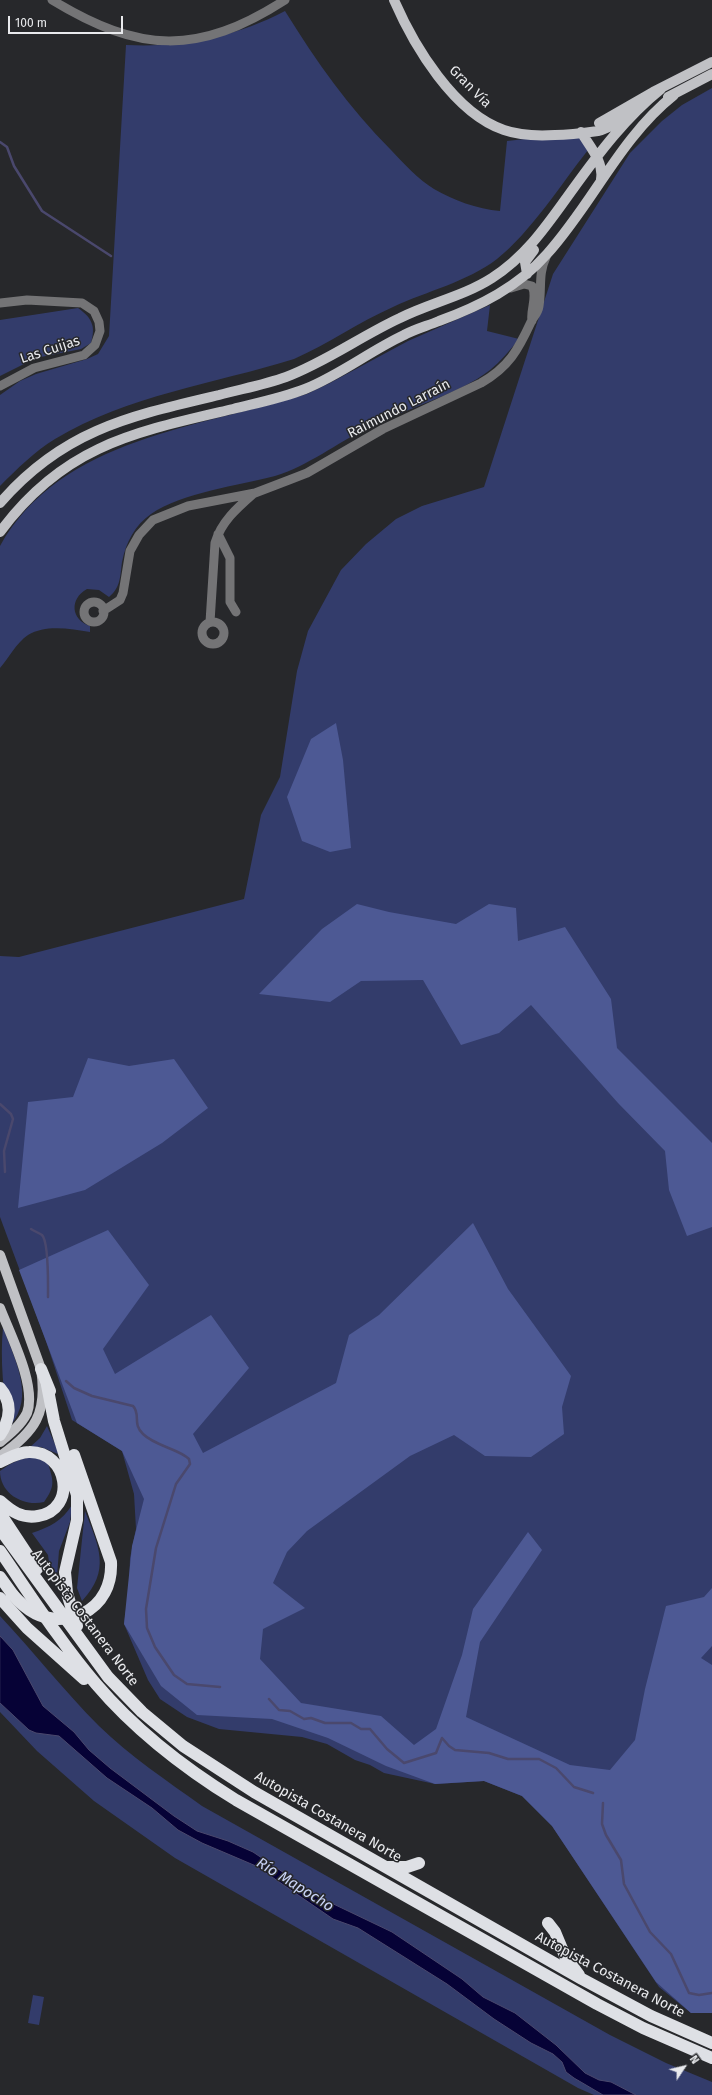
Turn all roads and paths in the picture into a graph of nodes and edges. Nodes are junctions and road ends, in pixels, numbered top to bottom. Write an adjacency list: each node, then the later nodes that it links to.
1 (52, 0): 2 (street)
2 (285, 0)
3 (394, 0): 9 (main road, Gran Vía)
4 (712, 62): 6 (main road)
5 (712, 74): 7 (main road)
6 (661, 89): 8 (main road); 9 (main road, Gran Vía)
7 (674, 94): 8 (main road, Gran Vía); 11 (main road)
8 (633, 114): 9 (main road, Gran Vía); 10 (main road)
9 (586, 131): 10 (main road)
10 (597, 157): 11 (main road); 12 (main road)
11 (601, 179): 13 (main road)
12 (571, 191): 14 (main road); 21 (main road)
13 (549, 252): 14 (main road); 18 (street, Raimundo Larraín)
14 (527, 274): 15 (main road); 16 (street, Raimundo Larraín)
15 (502, 292): 16 (street); 22 (main road)
16 (534, 295): 18 (street, Raimundo Larraín)
17 (0, 304): 19 (street, Las Cuijas)
18 (532, 321): 20 (street, Raimundo Larraín)
19 (0, 386)
20 (254, 493): 23 (street, Raimundo Larraín); 24 (street, Raimundo Larraín)
21 (0, 503)
22 (0, 532)
23 (218, 534): 25 (street); 26 (street, Raimundo Larraín)
24 (104, 611)
25 (236, 612)
26 (210, 622)
27 (0, 1255): 29 (main road)
28 (0, 1308): 33 (main road)
29 (41, 1369): 30 (highway); 34 (main road)
30 (47, 1385): 40 (highway, bridge); 43 (highway)
31 (0, 1388): 32 (highway)
32 (0, 1435)
33 (0, 1442)
34 (0, 1456)
35 (0, 1462): 36 (highway)
36 (0, 1501)
37 (0, 1513): 42 (highway)
38 (0, 1529): 42 (highway, Autopista Costanera Norte)
39 (0, 1552): 44 (highway, Autopista Costanera Norte)
40 (0, 1578)
41 (0, 1598): 44 (highway)
42 (61, 1614): 43 (highway, Autopista Costanera Norte)
43 (87, 1649): 46 (highway, Autopista Costanera Norte)
44 (108, 1697): 50 (highway, Autopista Costanera Norte)
45 (419, 1863): 46 (highway)
46 (383, 1866): 48 (highway, Autopista Costanera Norte)
47 (548, 1923): 48 (highway)
48 (582, 1979): 49 (highway, Autopista Costanera Norte)
49 (712, 2043)
50 (712, 2058)

